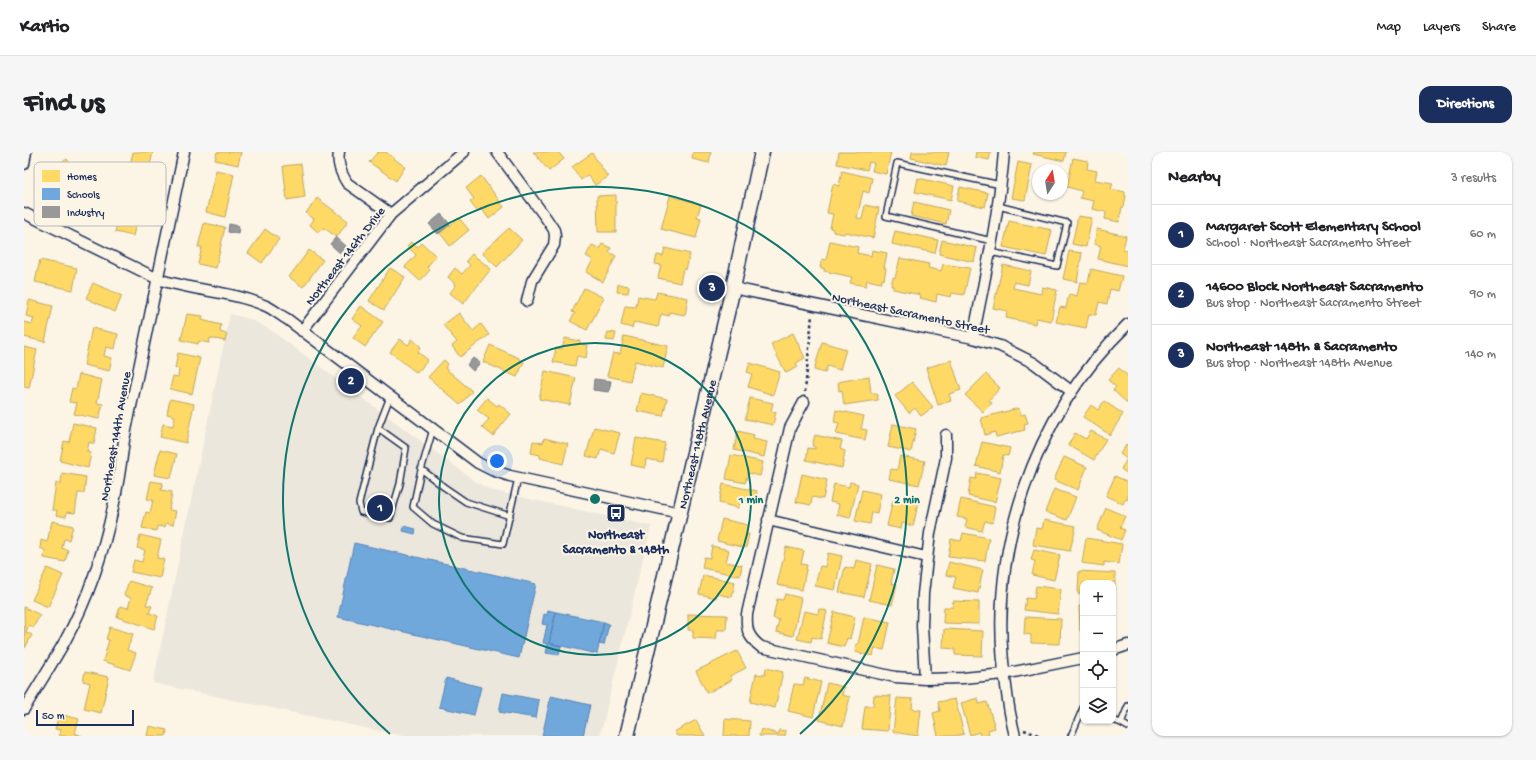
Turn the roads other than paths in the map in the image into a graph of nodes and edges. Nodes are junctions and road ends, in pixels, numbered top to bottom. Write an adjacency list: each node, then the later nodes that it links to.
1 (26, 152): 8 (street)
2 (184, 152): 17 (street, Northeast 144th Avenue)
3 (339, 152): 12 (street)
4 (464, 152): 12 (street, Northeast 146th Drive)
5 (497, 152): 19 (street)
6 (762, 152): 18 (main road, Northeast 148th Avenue)
7 (1004, 152): 9 (street)
8 (24, 164)
9 (1001, 185): 10 (street); 15 (lane)
10 (998, 206): 15 (street); 16 (lane)
11 (24, 213): 13 (street)
12 (391, 214): 21 (street, Northeast 146th Drive)
13 (34, 218)
14 (50, 226): 17 (street)
15 (992, 241): 16 (street)
16 (990, 252): 22 (street)
17 (158, 279): 21 (street); 41 (street, Northeast 144th Avenue)
18 (733, 288): 22 (street, Northeast Sacramento Street); 31 (main road, Northeast 148th Avenue)
19 (527, 301)
20 (1128, 324): 23 (street)
21 (302, 331): 24 (street)
22 (973, 338): 23 (street, Northeast Sacramento Street)
23 (1071, 391): 38 (street)
24 (390, 397): 26 (lane); 27 (street)
25 (804, 402): 33 (street)
26 (378, 428): 26 (lane)
27 (433, 429): 29 (lane); 30 (street)
28 (946, 435): 34 (street)
29 (421, 469): 32 (lane); 32 (lane)
30 (518, 478): 31 (street); 32 (lane)
31 (680, 513): 47 (main road, Northeast 148th Avenue)
32 (510, 516)
33 (768, 520): 34 (street); 39 (street)
34 (926, 557): 39 (street)
35 (1128, 645): 36 (street)
36 (1116, 649)
37 (1080, 659): 38 (street)
38 (1004, 674): 39 (street); 46 (street)
39 (925, 679)
40 (1128, 706): 44 (lane)
41 (24, 709)
42 (1080, 715): 48 (lane)
43 (1116, 721): 44 (lane)
44 (1120, 723): 45 (lane)
45 (1128, 727)
46 (1015, 733)
47 (627, 736)
48 (1071, 736)

